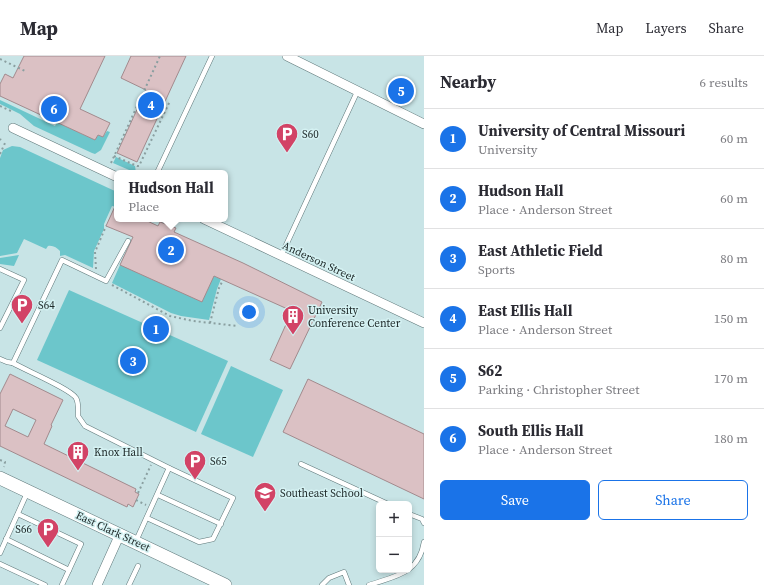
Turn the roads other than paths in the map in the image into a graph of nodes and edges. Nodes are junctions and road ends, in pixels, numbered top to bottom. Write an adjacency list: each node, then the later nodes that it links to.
1 (212, 56): 6 (lane)
2 (287, 56): 3 (street)
3 (358, 90): 4 (street); 10 (lane)
4 (424, 124)
5 (13, 128): 7 (street)
6 (158, 170)
7 (114, 177)
8 (210, 222): 10 (street, Anderson Street)
9 (128, 241): 15 (lane)
10 (281, 256): 12 (street, Anderson Street)
11 (0, 269): 13 (lane)
12 (424, 323)
13 (0, 328)
14 (0, 360): 15 (lane)
15 (13, 363): 17 (lane)
16 (301, 464): 21 (lane)
17 (169, 468): 20 (lane); 26 (lane)
18 (2, 473): 19 (street, East Clark Street)
19 (28, 492): 22 (lane); 27 (street, East Clark Street)
20 (158, 495): 24 (lane); 26 (lane)
21 (381, 501)
22 (18, 514): 28 (lane); 34 (lane)
23 (412, 515): 25 (lane)
24 (147, 518): 26 (lane); 29 (lane)
25 (424, 523)
26 (221, 524)
27 (120, 534): 29 (street, East Clark Street); 37 (street)
28 (6, 540): 31 (lane); 34 (lane)
29 (136, 542): 39 (street, East Clark Street)
30 (424, 542): 42 (lane)
31 (0, 553)
32 (0, 564): 35 (lane)
33 (138, 566): 38 (lane)
34 (69, 570): 36 (lane)
35 (44, 585)
36 (62, 585)
37 (97, 585)
38 (129, 585)
39 (226, 585)
40 (322, 585): 41 (lane)
41 (349, 585)
42 (369, 585)

